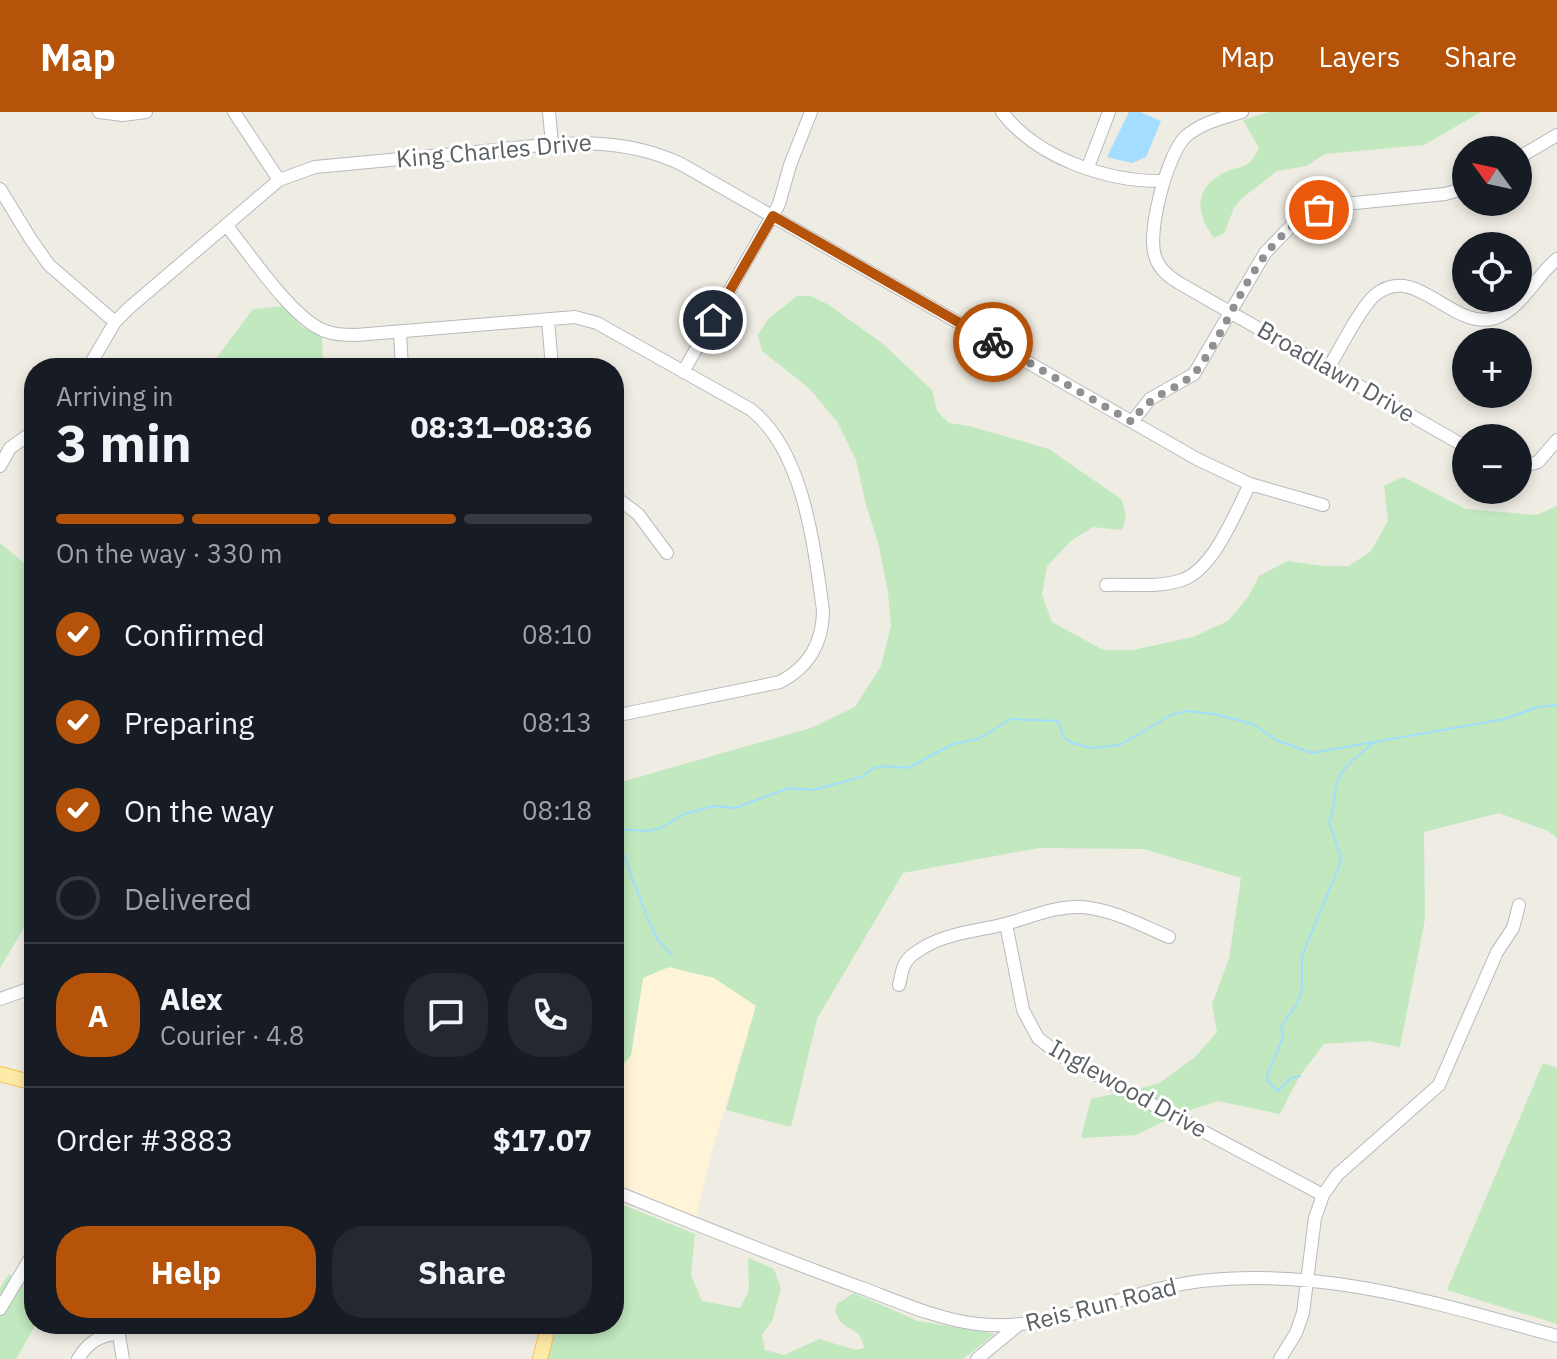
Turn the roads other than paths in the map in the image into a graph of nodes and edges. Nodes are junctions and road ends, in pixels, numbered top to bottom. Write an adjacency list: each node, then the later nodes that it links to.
1 (99, 112): 2 (street)
2 (146, 112)
3 (234, 112): 13 (street)
4 (549, 112): 10 (street)
5 (811, 112): 17 (street)
6 (1002, 112): 12 (street)
7 (1109, 112): 12 (street)
8 (1242, 112): 14 (street, Broadlawn Drive)
9 (1557, 135): 11 (street)
10 (552, 144): 13 (street, King Charles Drive); 17 (street, King Charles Drive)
11 (1532, 150)
12 (1088, 167): 14 (street)
13 (279, 180): 18 (street, King Charles Drive)
14 (1164, 181): 20 (street, Broadlawn Drive)
15 (0, 189): 22 (street)
16 (1452, 192): 20 (street)
17 (773, 216): 28 (street); 29 (street, King Charles Drive)
18 (226, 225): 22 (street, King Charles Drive); 23 (street)
19 (1557, 259): 27 (street)
20 (1231, 313): 27 (street, Broadlawn Drive); 29 (street)
21 (548, 319): 23 (street); 26 (street); 28 (street)
22 (115, 322): 24 (street, King Charles Drive)
23 (400, 332): 25 (street)
24 (94, 358)
25 (401, 358)
26 (551, 358)
27 (1329, 367): 31 (street, Broadlawn Drive)
28 (683, 372): 41 (street)
29 (1132, 422): 36 (street, King Charles Drive)
30 (24, 436): 33 (street)
31 (1452, 439)
32 (1557, 440): 34 (street)
33 (5, 445): 35 (street)
34 (1532, 464)
35 (0, 466)
36 (1250, 484): 38 (street, King Charles Drive); 40 (street)
37 (624, 504): 39 (street)
38 (1323, 505)
39 (667, 553)
40 (1106, 585)
41 (624, 714)
42 (1519, 905): 51 (street)
43 (1006, 924): 44 (street); 45 (street); 51 (street, Inglewood Drive)
44 (1169, 937)
45 (899, 985)
46 (24, 991): 47 (street)
47 (0, 999)
48 (0, 1074): 49 (main road)
49 (24, 1080)
50 (624, 1195): 55 (street, Reis Run Road)
51 (1323, 1195): 53 (street)
52 (24, 1269): 54 (street)
53 (1307, 1279): 55 (street, Reis Run Road); 59 (street, Reis Run Road); 64 (street)
54 (0, 1309)
55 (1017, 1326): 63 (street)
56 (106, 1334): 60 (street)
57 (118, 1334): 61 (street)
58 (546, 1334): 62 (main road)
59 (1557, 1336)
60 (78, 1359)
61 (123, 1359)
62 (540, 1359)
63 (977, 1359)
64 (1280, 1359)

